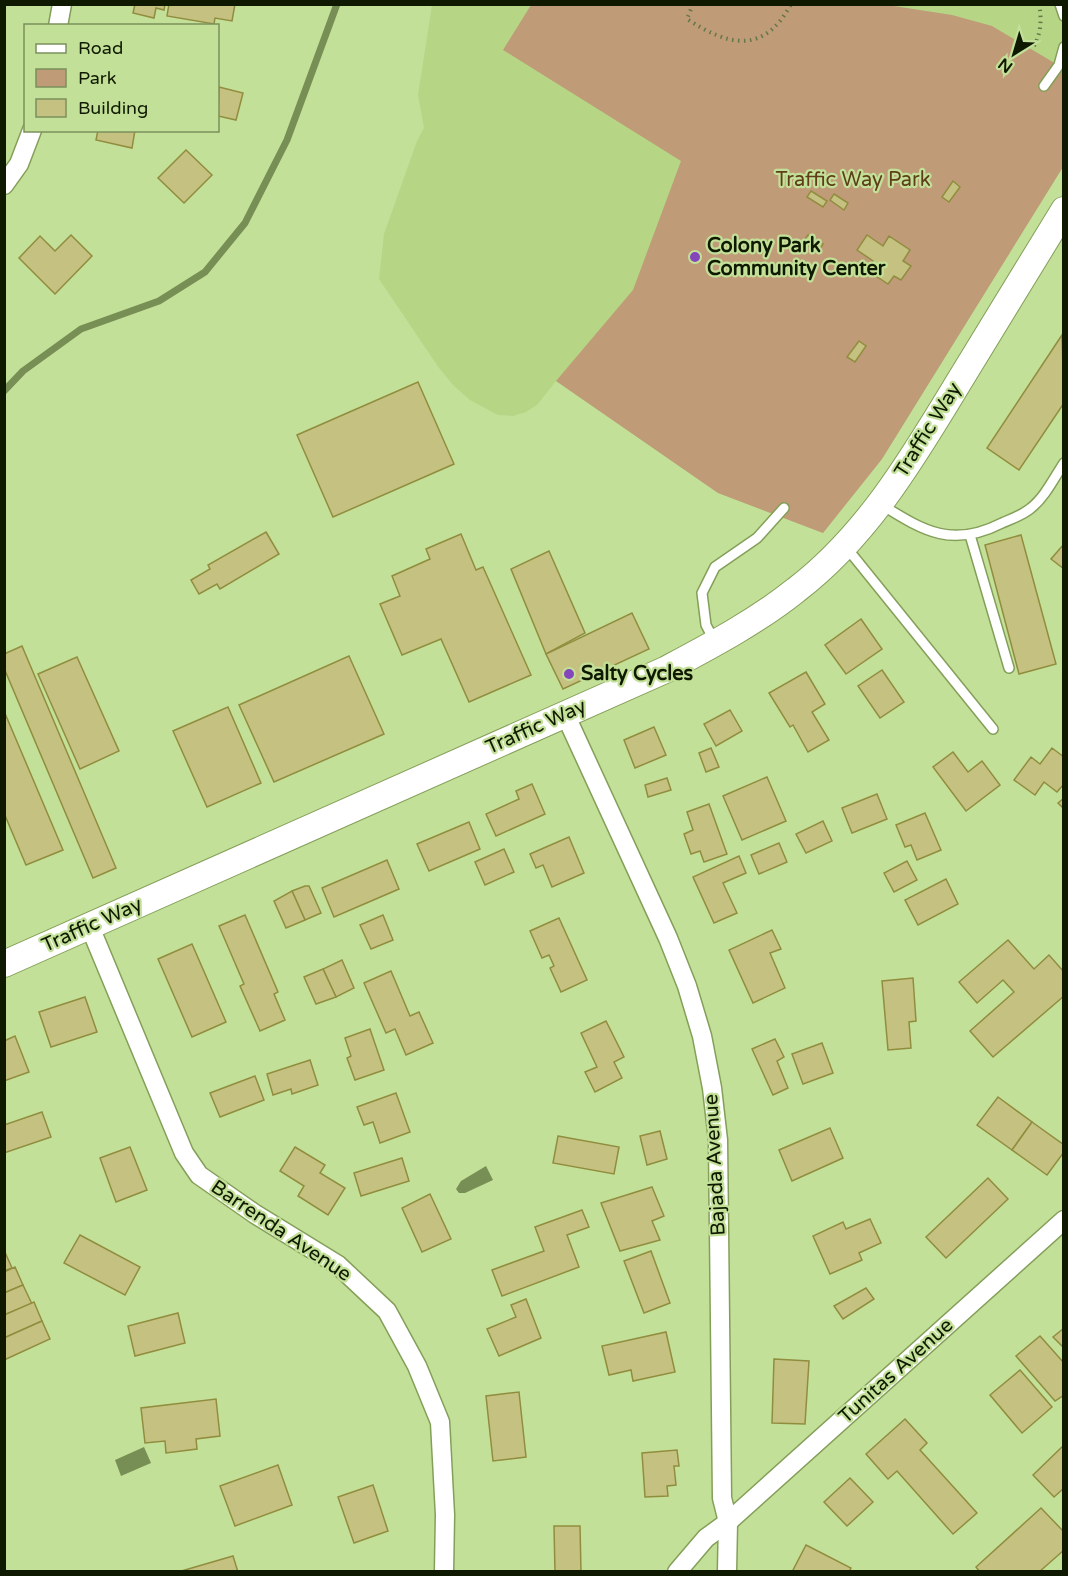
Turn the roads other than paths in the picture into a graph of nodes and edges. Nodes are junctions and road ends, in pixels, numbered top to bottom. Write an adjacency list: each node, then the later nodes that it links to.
1 (62, 4): 4 (street)
2 (1060, 4): 3 (lane)
3 (1064, 16)
4 (58, 24)
5 (1064, 47): 6 (lane)
6 (1044, 86)
7 (32, 132): 8 (street)
8 (4, 185)
9 (1064, 210): 11 (street, Traffic Way)
10 (1064, 463): 13 (lane)
11 (880, 504): 13 (lane); 14 (street, Traffic Way)
12 (784, 508): 15 (lane)
13 (970, 535): 16 (lane)
14 (844, 545): 15 (street, Traffic Way); 18 (lane)
15 (716, 643): 17 (street, Traffic Way)
16 (1008, 668)
17 (565, 714): 19 (street, Traffic Way); 22 (street, Bajada Avenue)
18 (993, 729)
19 (90, 927): 20 (street, Traffic Way); 23 (street, Barrenda Avenue)
20 (4, 964)
21 (1064, 1221): 22 (street, Tunitas Avenue)
22 (728, 1522): 24 (street, Tunitas Avenue); 25 (street, Bajada Avenue)
23 (444, 1572)
24 (677, 1572)
25 (727, 1572)

